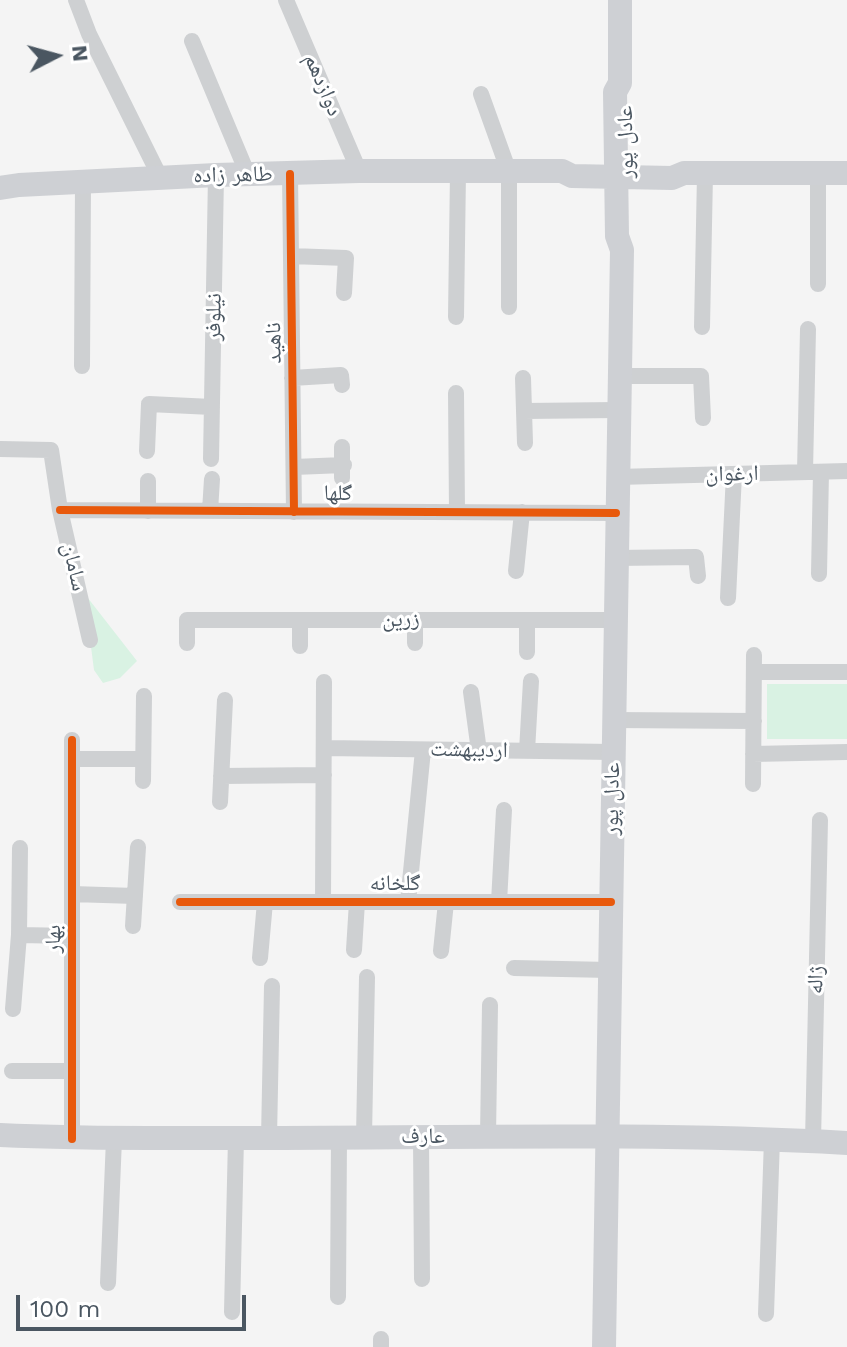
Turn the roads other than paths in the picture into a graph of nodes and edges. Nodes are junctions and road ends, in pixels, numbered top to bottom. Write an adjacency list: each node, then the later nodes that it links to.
1 (76, 0): 16 (street)
2 (286, 0): 6 (street, دوازدهم)
3 (620, 0): 7 (main road, عادل پور)
4 (192, 41): 15 (street)
5 (481, 94): 9 (street)
6 (359, 171): 8 (main road, طاهر زاده); 12 (main road, طاهر زاده)
7 (621, 171): 9 (main road, طاهر زاده); 13 (main road, طاهر زاده); 27 (main road, عادل پور)
8 (458, 172): 9 (main road, طاهر زاده); 23 (street)
9 (509, 172): 22 (street)
10 (818, 173): 11 (main road, طاهر زاده); 13 (main road, طاهر زاده); 20 (street)
11 (847, 173)
12 (290, 174): 15 (main road, طاهر زاده); 19 (street, ناهید)
13 (694, 174): 24 (street)
14 (216, 175): 15 (main road, طاهر زاده); 16 (main road, طاهر زاده); 32 (street, نیلوفر)
15 (248, 175)
16 (160, 177): 17 (main road, طاهر زاده)
17 (83, 182): 18 (main road, طاهر زاده); 26 (street)
18 (0, 188)
19 (291, 256): 21 (street); 28 (street, ناهید)
20 (818, 284)
21 (344, 293)
22 (509, 307)
23 (456, 317)
24 (702, 327)
25 (808, 329): 43 (street)
26 (82, 366)
27 (618, 376): 33 (main road, عادل پور); 35 (street)
28 (292, 378): 30 (street); 41 (street, ناهید)
29 (523, 378): 34 (street)
30 (342, 385)
31 (456, 393): 52 (street)
32 (212, 407): 38 (street); 39 (street, نیلوفر)
33 (617, 410): 34 (street); 45 (main road, عادل پور)
34 (524, 411): 36 (street)
35 (703, 418)
36 (525, 443)
37 (0, 449): 48 (street, سامان)
38 (147, 451)
39 (211, 459)
40 (343, 463): 41 (street)
41 (294, 467): 51 (street, ناهید)
42 (847, 471): 43 (street, ارغوان)
43 (813, 472): 44 (street, ارغوان); 57 (street)
44 (734, 474): 45 (street, ارغوان); 59 (street)
45 (617, 477): 54 (main road, عادل پور)
46 (212, 479): 50 (street)
47 (148, 481): 49 (street)
48 (60, 510): 49 (street, گلها); 64 (street, سامان)
49 (148, 511): 50 (street, گلها)
50 (210, 511): 51 (street, گلها)
51 (294, 512): 52 (street, گلها)
52 (457, 512): 53 (street, گلها)
53 (522, 512): 54 (street, گلها); 56 (street)
54 (616, 513): 55 (main road, عادل پور)
55 (615, 558): 58 (street); 63 (main road, عادل پور)
56 (516, 571)
57 (819, 574)
58 (698, 576)
59 (728, 598)
60 (300, 620): 61 (street, زرین); 65 (street, زرین); 67 (street)
61 (415, 620): 62 (street, زرین); 66 (street)
62 (527, 620): 63 (street, زرین); 68 (street)
63 (614, 620): 75 (main road, عادل پور)
64 (90, 640)
65 (187, 643)
66 (415, 643)
67 (300, 646)
68 (527, 652)
69 (847, 672): 76 (street)
70 (531, 681): 81 (street)
71 (324, 682): 78 (street)
72 (471, 692): 80 (street)
73 (144, 696): 86 (street)
74 (225, 700): 88 (street)
75 (613, 720): 76 (street); 82 (main road, عادل پور)
76 (754, 721): 84 (street)
77 (72, 740): 85 (street, بهار)
78 (325, 748): 79 (street, اردیبهشت); 87 (street)
79 (423, 750): 80 (street, اردیبهشت); 102 (street)
80 (479, 751): 81 (street, اردیبهشت)
81 (527, 751): 82 (street, اردیبهشت)
82 (613, 752): 105 (main road, عادل پور)
83 (847, 752): 84 (street)
84 (753, 754): 90 (street)
85 (72, 759): 86 (street); 96 (street, بهار)
86 (143, 759): 89 (street)
87 (324, 775): 88 (street); 100 (street)
88 (221, 776): 91 (street)
89 (143, 781)
90 (753, 784)
91 (220, 802)
92 (504, 810): 104 (street)
93 (820, 820): 131 (street, ژاله)
94 (138, 847): 97 (street)
95 (20, 848): 107 (street)
96 (72, 894): 97 (street); 108 (street, بهار)
97 (135, 896): 106 (street)
98 (180, 902): 99 (street, گلخانه)
99 (265, 902): 100 (street, گلخانه); 111 (street)
100 (323, 902): 101 (street, گلخانه)
101 (357, 902): 102 (street, گلخانه); 109 (street)
102 (408, 902): 103 (street, گلخانه)
103 (446, 902): 104 (street, گلخانه); 110 (street)
104 (499, 902): 105 (street, گلخانه)
105 (611, 902): 113 (main road, عادل پور)
106 (133, 926)
107 (19, 935): 108 (street); 117 (street)
108 (72, 936): 119 (street, بهار)
109 (354, 950)
110 (441, 951)
111 (260, 958)
112 (514, 968): 113 (street)
113 (610, 970): 125 (main road, عادل پور)
114 (367, 977): 123 (street)
115 (272, 986): 127 (street)
116 (490, 1005): 121 (street)
117 (13, 1009)
118 (12, 1071): 119 (street)
119 (72, 1071): 128 (street, بهار)
120 (0, 1135): 128 (main road, عارف)
121 (488, 1136): 124 (main road, عارف); 125 (main road, عارف)
122 (339, 1137): 123 (main road, عارف); 127 (main road, عارف); 135 (street)
123 (364, 1137): 124 (main road, عارف)
124 (421, 1137): 133 (street)
125 (607, 1137): 130 (main road, عارف); 138 (main road, عادل پور)
126 (236, 1138): 127 (main road, عارف); 129 (main road, عارف); 136 (street)
127 (269, 1138)
128 (72, 1139): 129 (main road, عارف)
129 (114, 1139): 134 (street)
130 (772, 1139): 131 (main road, عارف); 137 (street)
131 (813, 1141): 132 (main road, عارف)
132 (847, 1143)
133 (422, 1279)
134 (108, 1283)
135 (338, 1297)
136 (232, 1312)
137 (766, 1314)
138 (604, 1347)

